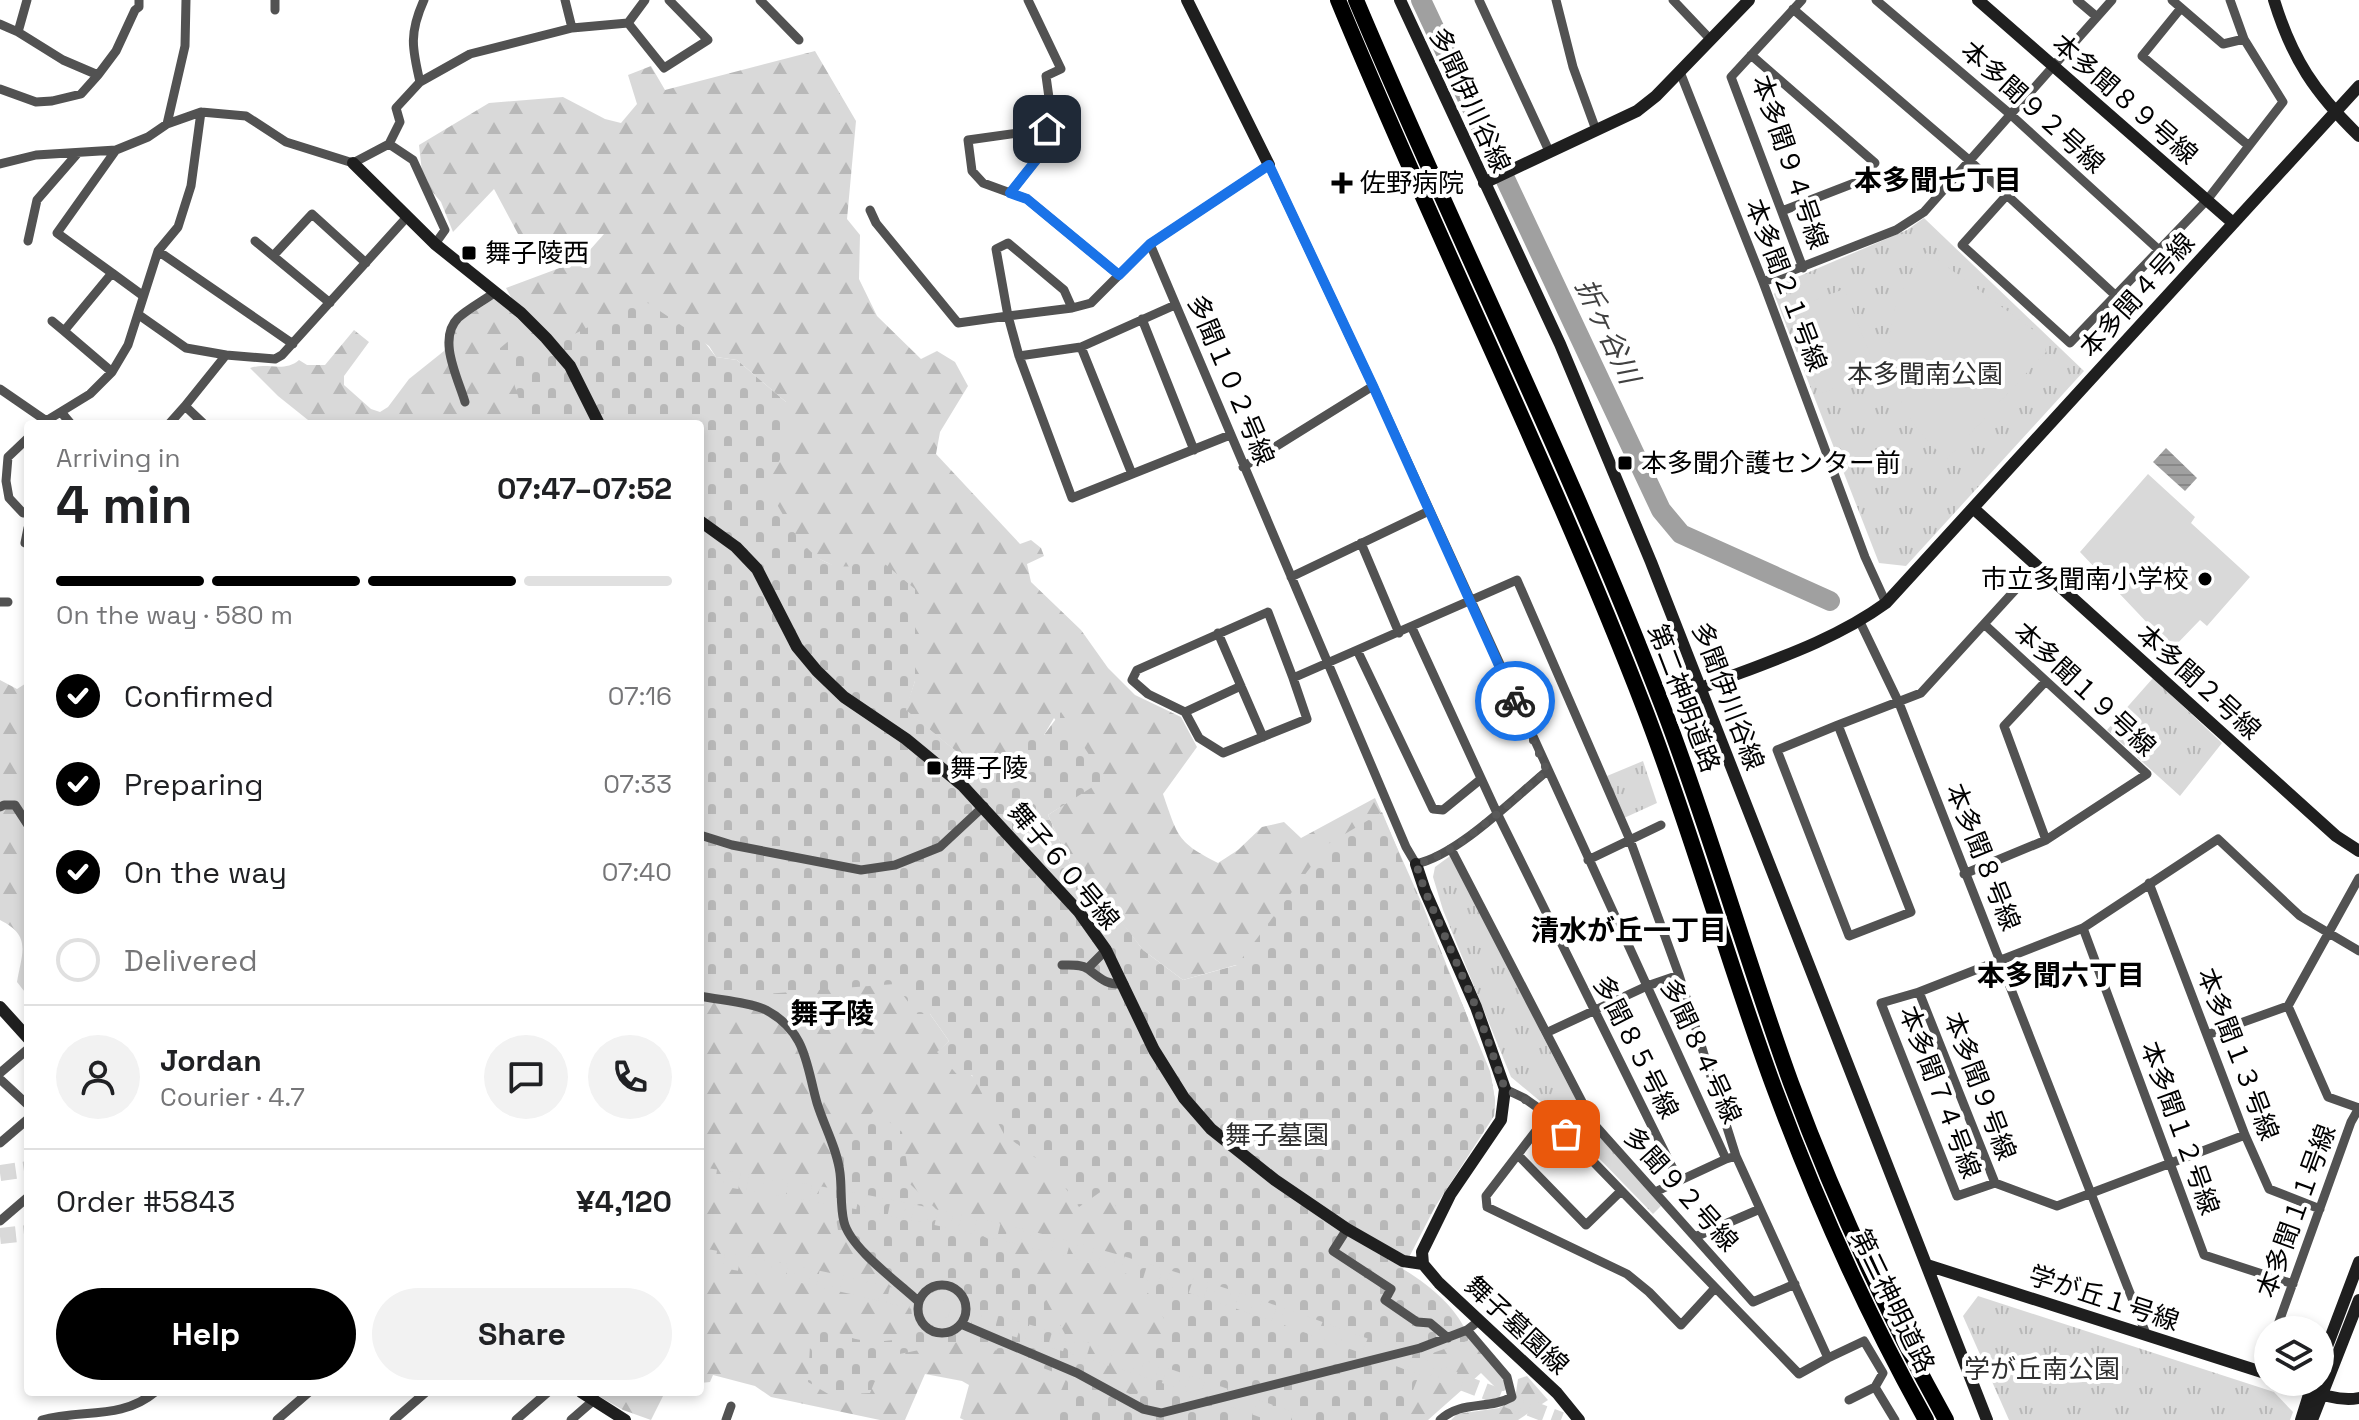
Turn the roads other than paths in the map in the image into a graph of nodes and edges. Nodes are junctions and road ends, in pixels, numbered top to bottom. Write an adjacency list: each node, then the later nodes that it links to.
1 (27, 0): 32 (street)
2 (139, 0): 39 (street)
3 (186, 0): 46 (street)
4 (424, 0): 40 (street)
5 (565, 0): 31 (street)
6 (645, 0): 29 (street)
7 (669, 0): 29 (street)
8 (760, 0): 34 (street)
9 (1028, 0): 48 (street)
10 (1187, 0): 58 (street)
11 (1338, 0): 235 (highway, 第二神明道路)
12 (1356, 0): 236 (highway, 第二神明道路)
13 (1400, 0): 59 (street, 多聞伊川谷線)
14 (1479, 0): 53 (street)
15 (1556, 0): 47 (street)
16 (1673, 0): 35 (street)
17 (1749, 0): 35 (street)
18 (1802, 0): 27 (street, 本多聞９４号線)
19 (1876, 0): 45 (street, 本多聞９２号線)
20 (1978, 0): 37 (street, 本多聞８９号線)
21 (2077, 0): 28 (street)
22 (2112, 0): 28 (street)
23 (2172, 0): 26 (street)
24 (2230, 0): 33 (street)
25 (2274, 0): 44 (street)
26 (2181, 8): 33 (street); 51 (street)
27 (1793, 9): 36 (street, 本多聞９４号線); 55 (street)
28 (2097, 17): 37 (street)
29 (628, 23): 31 (street)
30 (0, 24): 32 (street)
31 (572, 28): 40 (street)
32 (18, 32): 39 (street)
33 (2244, 39): 51 (street)
34 (799, 40)
35 (1711, 40): 38 (street)
36 (1751, 55): 64 (street, 本多聞９４号線); 64 (street)
37 (2053, 65): 45 (street); 62 (street, 本多聞８９号線)
38 (1680, 72): 47 (street); 78 (street, 本多聞２１号線)
39 (98, 75): 42 (street)
40 (420, 82): 50 (street)
41 (2359, 86): 44 (street, 本多聞４号線)
42 (0, 89)
43 (201, 112): 46 (street); 56 (street); 72 (street)
44 (2336, 113): 49 (street); 66 (street, 本多聞４号線)
45 (2010, 114): 55 (street); 71 (street, 本多聞９２号線)
46 (167, 124): 52 (street)
47 (1596, 130): 53 (street)
48 (1034, 131): 60 (street); 60 (street)
49 (2359, 136)
50 (389, 144): 56 (street); 69 (street)
51 (2249, 146): 62 (street)
52 (116, 150): 54 (street); 76 (street)
53 (1549, 151): 59 (street)
54 (77, 154): 57 (street); 67 (street)
55 (1970, 161): 61 (street); 75 (street)
56 (353, 163): 65 (street)
57 (0, 164)
58 (1269, 165): 70 (street); 95 (street, 多聞８４号線)
59 (1484, 183): 131 (street, 多聞伊川谷線)
60 (1010, 193): 77 (street)
61 (2006, 196): 81 (street); 81 (street)
62 (2207, 200): 66 (street, 本多聞８９号線); 71 (street)
63 (870, 210): 86 (street)
64 (1782, 211): 75 (street, 本多聞９４号線)
65 (407, 217): 69 (street); 74 (street)
66 (2233, 223): 112 (street, 本多聞４号線)
67 (28, 241)
68 (255, 241): 73 (street)
69 (435, 244): 79 (street)
70 (1150, 244): 77 (street); 83 (street, 多聞１０２号線)
71 (2159, 250): 81 (street)
72 (158, 251): 80 (street); 90 (street)
73 (273, 256): 74 (street); 82 (street)
74 (366, 263): 82 (street)
75 (1803, 268): 78 (street)
76 (112, 273): 80 (street); 89 (street)
77 (1119, 275): 84 (street)
78 (1763, 282): 120 (street, 本多聞２１号線)
79 (494, 293): 97 (street); 105 (street)
80 (142, 295): 85 (street)
81 (2115, 295)
82 (330, 303): 90 (street)
83 (1175, 305): 87 (street); 106 (street, 多聞１０２号線)
84 (1072, 308): 86 (street); 86 (street)
85 (139, 315): 92 (street); 94 (street)
86 (1008, 316): 93 (street)
87 (1142, 319): 91 (street); 108 (street)
88 (52, 321): 89 (street)
89 (64, 331): 94 (street)
90 (293, 344): 92 (street)
91 (1081, 347): 93 (street); 111 (street)
92 (226, 355): 98 (street)
93 (1019, 356): 111 (street)
94 (112, 372): 99 (street)
95 (1373, 386): 110 (street); 113 (street, 多聞８４号線)
96 (0, 389): 100 (street)
97 (465, 402)
98 (185, 406): 103 (street); 104 (street)
99 (61, 412): 101 (street); 102 (street)
100 (40, 420)
101 (47, 420)
102 (68, 420)
103 (173, 420)
104 (200, 420)
105 (597, 420)
106 (1230, 435): 108 (street); 110 (street, 多聞１０２号線)
107 (24, 441): 109 (street)
108 (1194, 450): 111 (street)
109 (4, 454): 114 (street)
110 (1243, 467): 118 (street, 多聞１０２号線)
111 (1132, 474)
112 (1973, 508): 117 (street, 本多聞２号線); 120 (street)
113 (1429, 511): 116 (street); 119 (street, 多聞８４号線)
114 (24, 513)
115 (704, 524): 138 (street, 舞子６０号線)
116 (1361, 543): 118 (street); 125 (street)
117 (2037, 566): 122 (street); 147 (street, 本多聞２号線)
118 (1291, 577): 127 (street, 多聞１０２号線)
119 (1469, 601): 123 (street); 136 (street, 多聞８４号線); 144 (street)
120 (1886, 603): 121 (street)
121 (1860, 622): 131 (street); 132 (street, 本多聞８号線)
122 (1984, 624): 129 (street, 本多聞１９号線); 132 (street)
123 (1412, 628): 125 (street); 137 (street, 多聞８５号線)
124 (1218, 633): 128 (street); 130 (street); 133 (street)
125 (1399, 633): 126 (street)
126 (1358, 652): 127 (street); 137 (street)
127 (1328, 665): 128 (street); 149 (street)
128 (1293, 678): 135 (street)
129 (2046, 681): 145 (street); 145 (street, 本多聞１９号線)
130 (1241, 686): 133 (street); 135 (street)
131 (1701, 688): 196 (street, 多聞伊川谷線)
132 (1899, 703): 134 (street); 150 (street, 本多聞８号線)
133 (1185, 712): 135 (street)
134 (1838, 725): 134 (street)
135 (1263, 737)
136 (1547, 771): 140 (street); 148 (street, 多聞８４号線)
137 (1481, 779): 140 (street, 多聞８５号線)
138 (984, 806): 143 (street); 155 (street, 舞子６０号線)
139 (0, 807): 141 (street)
140 (1497, 813): 146 (street); 167 (street, 多聞８５号線)
141 (24, 819)
142 (1661, 825): 144 (street)
143 (704, 836)
144 (1630, 840): 148 (street); 160 (street)
145 (2046, 840): 150 (street, 本多聞１９号線)
146 (1451, 849): 149 (street); 168 (street, 多聞９２号線)
147 (2359, 851)
148 (1588, 860): 162 (street, 多聞８４号線)
149 (1416, 864): 173 (street)
150 (1964, 874): 157 (street, 本多聞８号線)
151 (2359, 878): 154 (street)
152 (2149, 883): 153 (street); 154 (street); 170 (street, 本多聞１３号線)
153 (2083, 928): 157 (street); 182 (street, 本多聞１２号線)
154 (2329, 935): 156 (street); 165 (street)
155 (1106, 950): 159 (street); 161 (street, 舞子６０号線)
156 (2359, 951)
157 (2000, 960): 163 (street, 本多聞９号線); 187 (street, 本多聞８号線)
158 (1062, 965): 159 (street)
159 (1088, 968): 161 (street)
160 (1679, 975): 162 (street); 181 (street)
161 (1124, 984): 192 (street, 舞子６０号線)
162 (1647, 986): 167 (street); 181 (street, 多聞８４号線)
163 (1919, 992): 184 (street, 本多聞９号線); 184 (street, 本多聞７４号線)
164 (704, 997): 201 (street)
165 (2288, 1006): 170 (street); 175 (street)
166 (0, 1007): 169 (street)
167 (1594, 1013): 168 (street); 183 (street, 多聞８５号線)
168 (1548, 1032): 186 (street, 多聞９２号線)
169 (24, 1034)
170 (2207, 1035): 178 (street, 本多聞１３号線)
171 (24, 1053): 172 (street)
172 (0, 1076): 174 (street)
173 (1505, 1089): 176 (street); 195 (street)
174 (24, 1101)
175 (2359, 1108): 190 (street, 本多聞１１号線)
176 (1548, 1115): 180 (street); 185 (street)
177 (24, 1122): 179 (street)
178 (2245, 1135): 182 (street, 本多聞９号線); 190 (street, 本多聞１３号線)
179 (0, 1143)
180 (1518, 1155): 185 (street); 199 (street)
181 (1731, 1158): 183 (street); 189 (street, 多聞８４号線)
182 (2169, 1163): 187 (street, 本多聞９号線); 198 (street, 本多聞１２号線)
183 (1679, 1181): 186 (street)
184 (1995, 1183): 187 (street, 本多聞９号線)
185 (1621, 1191): 199 (street)
186 (1655, 1192): 193 (street, 多聞９２号線)
187 (2089, 1193): 207 (street, 本多聞８号線)
188 (24, 1200): 191 (street)
189 (1760, 1209): 193 (street); 197 (street, 多聞８４号線)
190 (2320, 1209): 198 (street, 本多聞１１号線)
191 (0, 1221)
192 (1347, 1229): 195 (street, 舞子６０号線); 208 (street)
193 (1695, 1237): 197 (street, 多聞９２号線)
194 (2359, 1262): 205 (street)
195 (1423, 1264): 203 (street, 舞子墓園線)
196 (1927, 1265): 207 (street, 学が丘１号線); 237 (street, 多聞伊川谷線)
197 (1795, 1284): 210 (street, 多聞８４号線)
198 (2293, 1284): 202 (street, 本多聞１１号線)
199 (1715, 1288): 210 (street)
200 (2359, 1300): 209 (street)
201 (919, 1302): 204 (street); 204 (street)
202 (2281, 1316)
203 (1480, 1320): 206 (street); 233 (street, 舞子墓園線)
204 (961, 1324): 208 (street)
205 (2334, 1328)
206 (1467, 1330): 208 (street); 232 (street)
207 (2146, 1334): 211 (street, 学が丘１号線)
208 (1448, 1338)
209 (2334, 1351)
210 (1828, 1358): 212 (street)
211 (2254, 1368)
212 (1875, 1387): 223 (street); 234 (street)
213 (2334, 1395): 221 (street)
214 (150, 1396): 225 (street)
215 (304, 1396): 226 (street)
216 (421, 1396): 227 (street)
217 (543, 1396): 228 (street)
218 (588, 1396): 222 (street)
219 (2312, 1396): 238 (street)
220 (2314, 1396): 239 (street)
221 (2359, 1398)
222 (594, 1400): 229 (street); 230 (street)
223 (1849, 1400)
224 (731, 1406): 231 (street)
225 (42, 1420)
226 (277, 1420)
227 (394, 1420)
228 (516, 1420)
229 (571, 1420)
230 (625, 1420)
231 (726, 1420)
232 (1440, 1420)
233 (1579, 1420)
234 (1895, 1420)
235 (1926, 1420)
236 (1946, 1420)
237 (1987, 1420)
238 (2301, 1420)
239 (2312, 1420)

